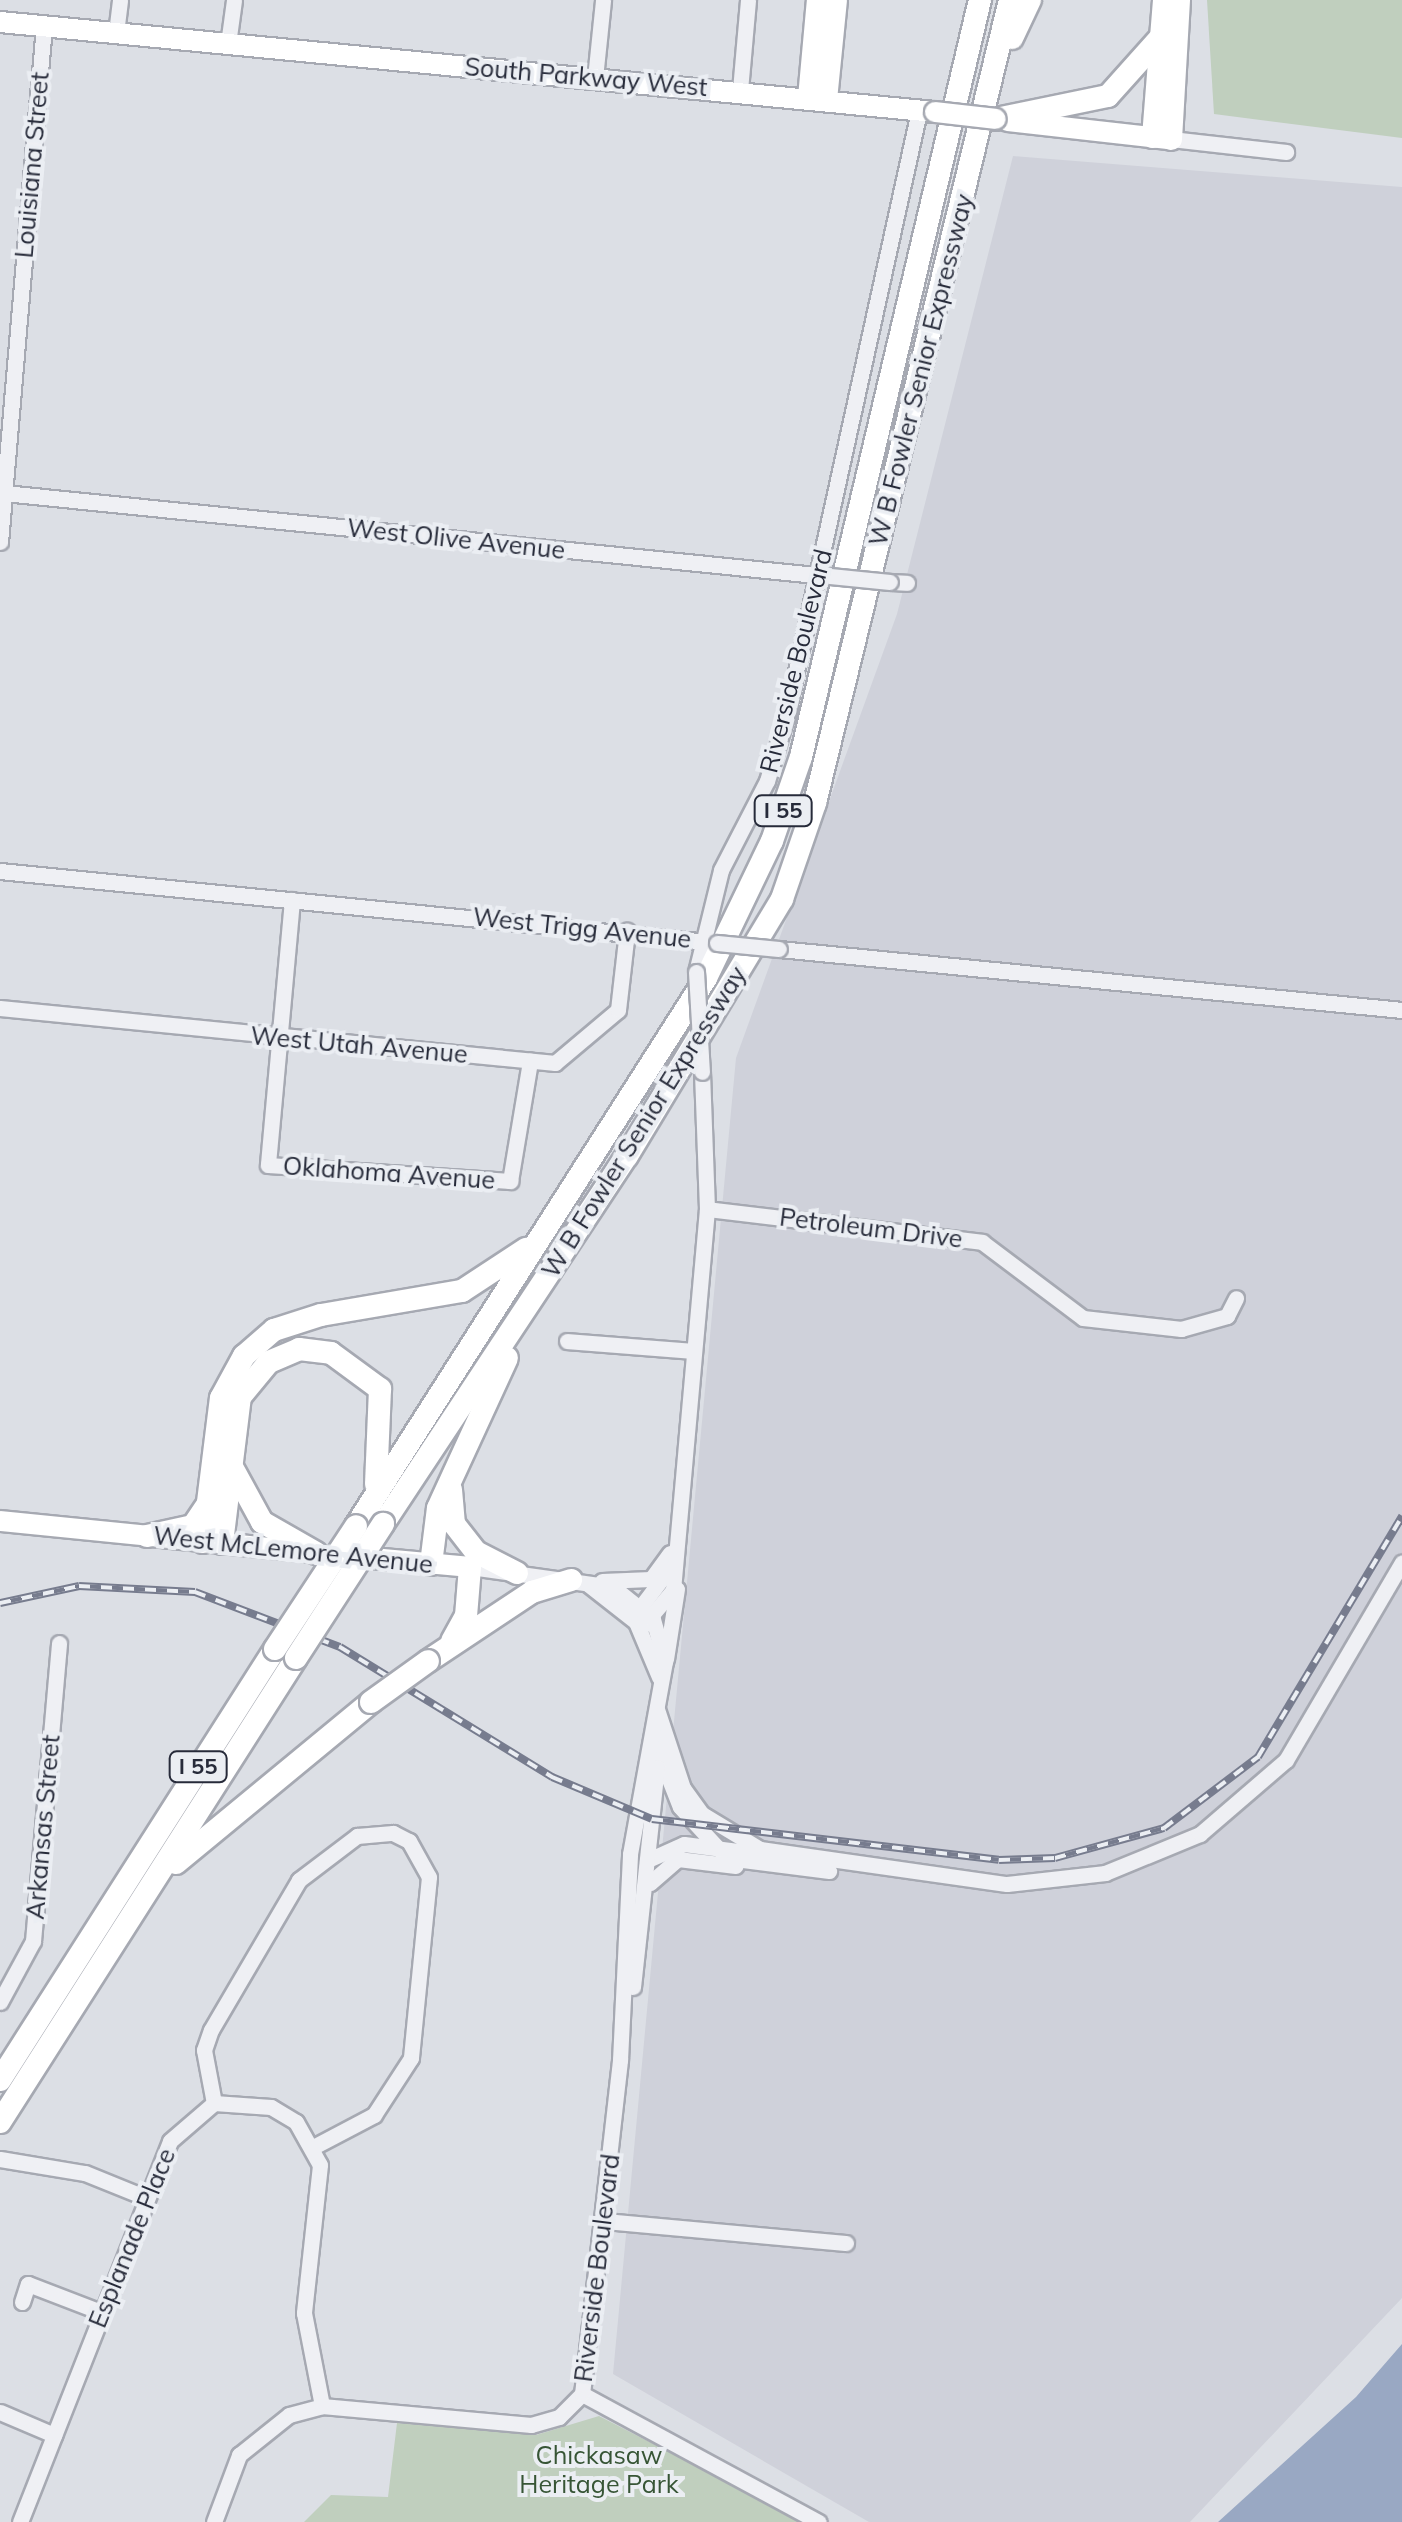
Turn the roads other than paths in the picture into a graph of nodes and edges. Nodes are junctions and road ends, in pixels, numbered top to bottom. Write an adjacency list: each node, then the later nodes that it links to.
1 (120, 0): 15 (street)
2 (234, 0): 17 (street)
3 (603, 0): 20 (street)
4 (748, 0): 21 (street)
5 (818, 0): 22 (highway)
6 (836, 0): 22 (highway)
7 (969, 0): 18 (highway)
8 (980, 0): 18 (highway, W B Fowler Senior Expressway / I 55)
9 (1010, 0): 19 (highway, W B Fowler Senior Expressway / I 55)
10 (1030, 0): 19 (highway)
11 (1164, 0): 16 (highway)
12 (1179, 0): 25 (highway)
13 (0, 22): 14 (main road, South Parkway West)
14 (44, 26): 15 (main road, South Parkway West); 27 (street, Louisiana Street)
15 (116, 33): 17 (main road, South Parkway West)
16 (1162, 36): 24 (highway); 25 (highway)
17 (228, 44): 20 (main road, South Parkway West)
18 (968, 58): 41 (highway, W B Fowler Senior Expressway / I 55)
19 (998, 58): 42 (highway, W B Fowler Senior Expressway / I 55)
20 (596, 78): 21 (main road, South Parkway West)
21 (740, 90): 22 (main road, South Parkway West)
22 (817, 99): 23 (main road, South Parkway West)
23 (927, 111): 24 (main road, South Parkway West, bridge); 30 (street, Riverside Boulevard)
24 (996, 119): 25 (main road, South Parkway West)
25 (1162, 138): 26 (street)
26 (1286, 152)
27 (6, 397): 28 (street, Louisiana Street)
28 (4, 493): 29 (street, Louisiana Street); 30 (street, West Olive Avenue)
29 (0, 542)
30 (824, 576): 31 (street, West Olive Avenue, bridge); 35 (street, Riverside Boulevard)
31 (907, 583)
32 (0, 871): 33 (street, West Trigg Avenue)
33 (292, 900): 34 (street, West Trigg Avenue); 38 (street)
34 (627, 931): 35 (street, West Trigg Avenue); 39 (street, West Utah Avenue)
35 (698, 941): 37 (street, West Trigg Avenue, bridge); 40 (street, Riverside Boulevard, bridge)
36 (0, 1008): 38 (street, West Utah Avenue)
37 (1402, 1010)
38 (280, 1039): 39 (street, West Utah Avenue); 39 (street, Oklahoma Avenue)
39 (530, 1062)
40 (707, 1209): 43 (street, Petroleum Drive); 45 (street, Riverside Boulevard)
41 (553, 1221): 48 (highway, W B Fowler Senior Expressway / I 55); 49 (highway)
42 (540, 1286): 47 (highway); 62 (highway, W B Fowler Senior Expressway / I 55, bridge)
43 (1236, 1298)
44 (567, 1341): 45 (street)
45 (693, 1351): 53 (street, Riverside Boulevard)
46 (228, 1447): 48 (highway); 52 (highway); 54 (highway)
47 (454, 1472): 56 (highway); 58 (highway)
48 (371, 1502): 62 (highway, W B Fowler Senior Expressway / I 55, bridge)
49 (206, 1505): 51 (highway); 52 (highway)
50 (0, 1521): 51 (main road, West McLemore Avenue)
51 (146, 1536): 52 (main road, West McLemore Avenue)
52 (212, 1542): 54 (main road, West McLemore Avenue)
53 (674, 1545): 59 (street); 60 (street, Riverside Boulevard); 64 (street, Riverside Boulevard)
54 (316, 1552): 56 (main road, West McLemore Avenue)
55 (1402, 1562): 72 (street)
56 (431, 1564): 57 (main road, West McLemore Avenue)
57 (470, 1567): 58 (street, West McLemore Avenue); 63 (highway)
58 (517, 1573): 59 (street, West McLemore Avenue)
59 (585, 1581): 60 (street, West McLemore Avenue); 63 (highway)
60 (642, 1618): 64 (street)
61 (59, 1643): 76 (street, Arkansas Street)
62 (285, 1654): 73 (highway, W B Fowler Senior Expressway / I 55); 78 (highway, W B Fowler Senior Expressway / I 55)
63 (437, 1654): 73 (highway, bridge)
64 (662, 1670): 65 (street, Riverside Boulevard)
65 (656, 1706): 66 (street); 67 (street); 75 (street, Riverside Boulevard)
66 (662, 1730): 67 (street, Riverside Boulevard); 69 (street)
67 (658, 1765): 68 (street); 70 (street, Riverside Boulevard)
68 (716, 1848): 69 (street); 70 (street); 71 (street)
69 (779, 1855): 72 (street)
70 (650, 1858): 74 (street, Riverside Boulevard); 75 (street)
71 (744, 1867): 72 (street); 74 (street)
72 (883, 1872)
73 (148, 1889): 80 (highway, W B Fowler Senior Expressway / I 55)
74 (646, 1891): 77 (street, Riverside Boulevard)
75 (625, 1974): 77 (street, Riverside Boulevard)
76 (0, 2002)
77 (620, 2060): 84 (street, Riverside Boulevard)
78 (0, 2080)
79 (214, 2103): 81 (street); 81 (street); 83 (street, Esplanade Place)
80 (0, 2122)
81 (312, 2146): 89 (street)
82 (0, 2159): 83 (street)
83 (148, 2198): 87 (street, Esplanade Place)
84 (604, 2220): 85 (street); 88 (street, Riverside Boulevard)
85 (846, 2243)
86 (22, 2302): 87 (street)
87 (101, 2312): 91 (street, Esplanade Place)
88 (582, 2394): 89 (street, Riverside Boulevard); 94 (street)
89 (322, 2406): 93 (street, Riverside Boulevard)
90 (0, 2412): 91 (street)
91 (54, 2435): 92 (street, Esplanade Place)
92 (20, 2522)
93 (214, 2522)
94 (819, 2522)

